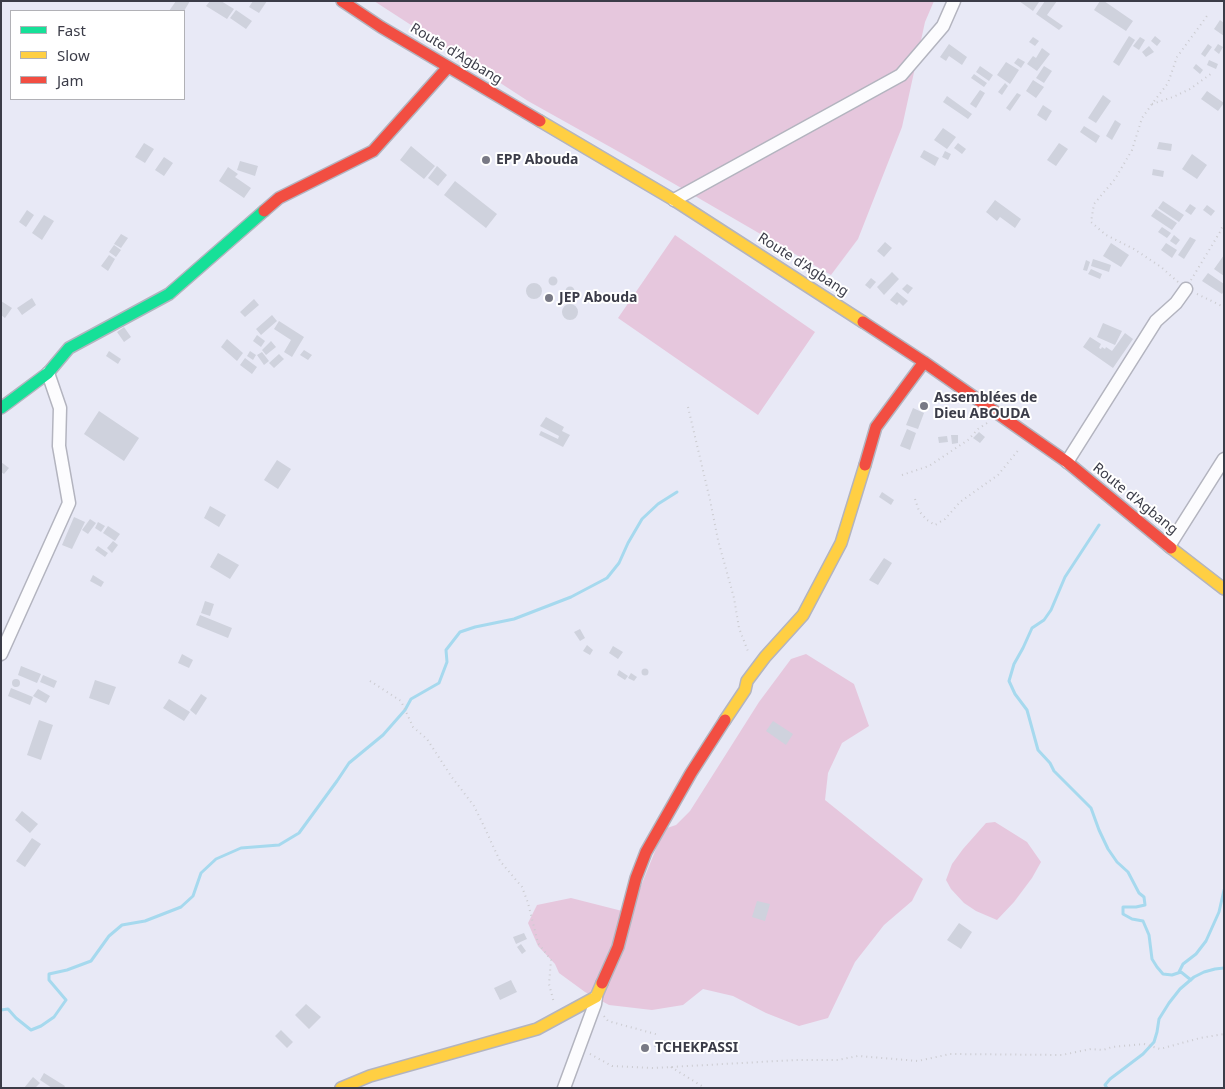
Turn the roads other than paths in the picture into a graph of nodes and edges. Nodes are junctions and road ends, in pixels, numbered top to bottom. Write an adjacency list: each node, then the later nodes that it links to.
1 (342, 1): 3 (street, Route d'Agbang)
2 (954, 1): 4 (street)
3 (448, 67): 4 (street, Route d'Agbang); 7 (street)
4 (674, 200): 6 (street, Route d'Agbang)
5 (1186, 289): 10 (street)
6 (924, 362): 10 (street, Route d'Agbang); 14 (street)
7 (48, 373): 8 (street); 13 (street)
8 (1, 408)
9 (1224, 459): 11 (street)
10 (1067, 462): 11 (street, Route d'Agbang)
11 (1169, 546): 12 (street, Route d'Agbang)
12 (1224, 589)
13 (1, 654)
14 (595, 1001): 15 (street); 16 (street)
15 (341, 1088)
16 (564, 1088)

